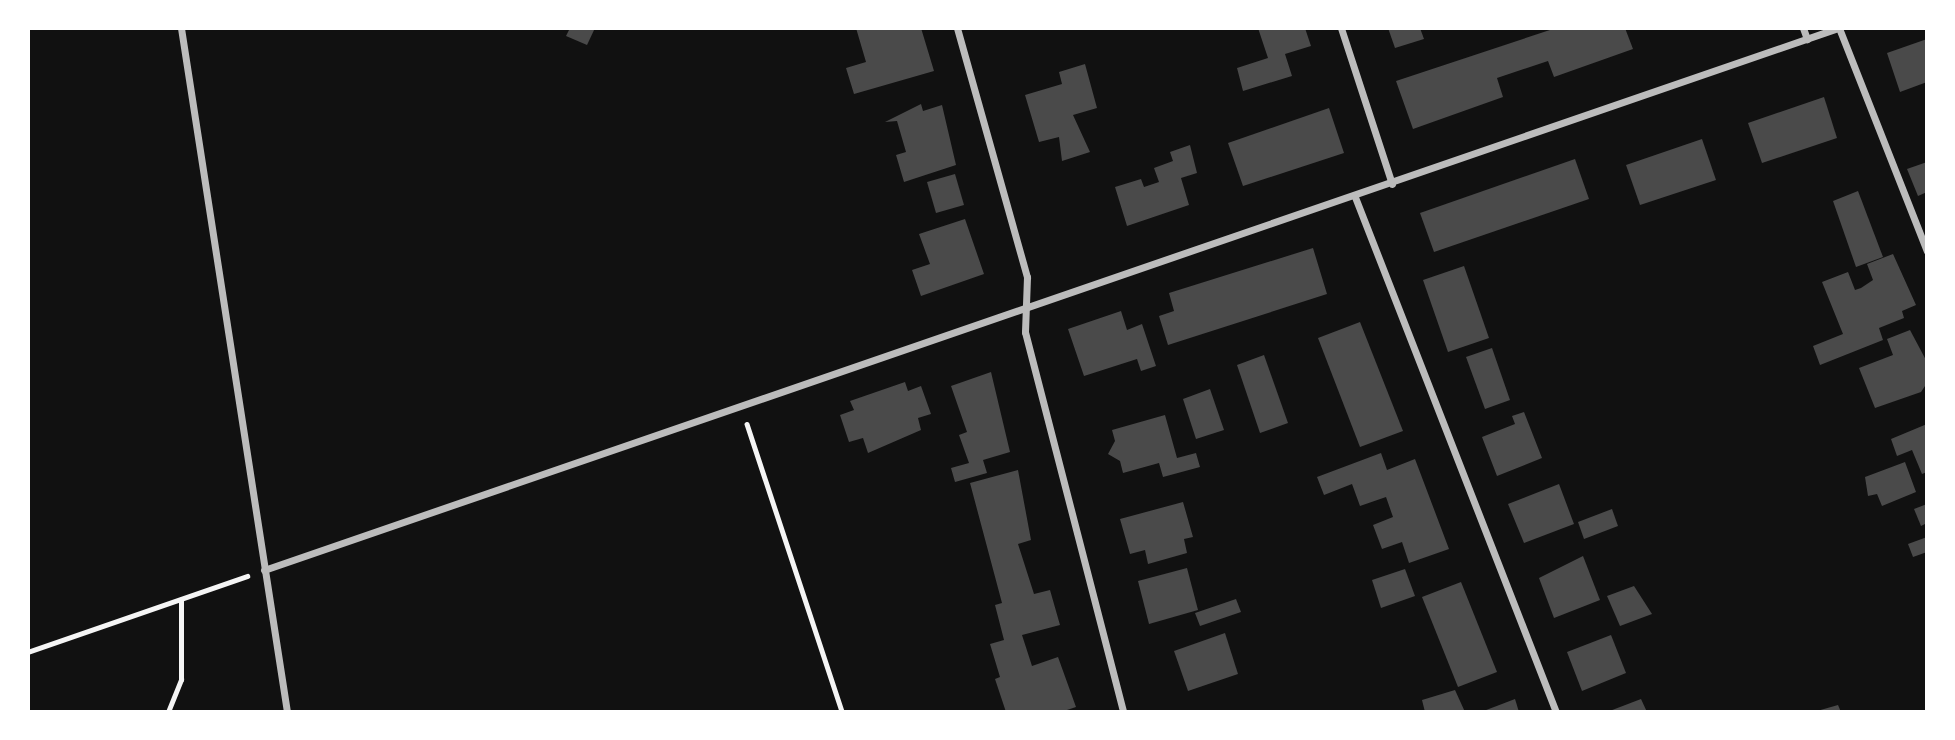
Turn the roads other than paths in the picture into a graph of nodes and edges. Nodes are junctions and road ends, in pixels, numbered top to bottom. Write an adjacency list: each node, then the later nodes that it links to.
1 (181, 28): 11 (street)
2 (957, 28): 10 (street)
3 (1341, 28): 7 (street)
4 (1803, 28): 6 (street)
5 (1838, 28): 6 (street); 9 (street)
6 (1807, 39): 7 (street)
7 (1392, 184): 8 (street)
8 (1354, 197): 10 (street); 14 (street)
9 (1927, 251)
10 (1028, 303): 11 (street); 13 (street)
11 (264, 570): 12 (street)
12 (286, 712)
13 (1123, 712)
14 (1556, 712)

